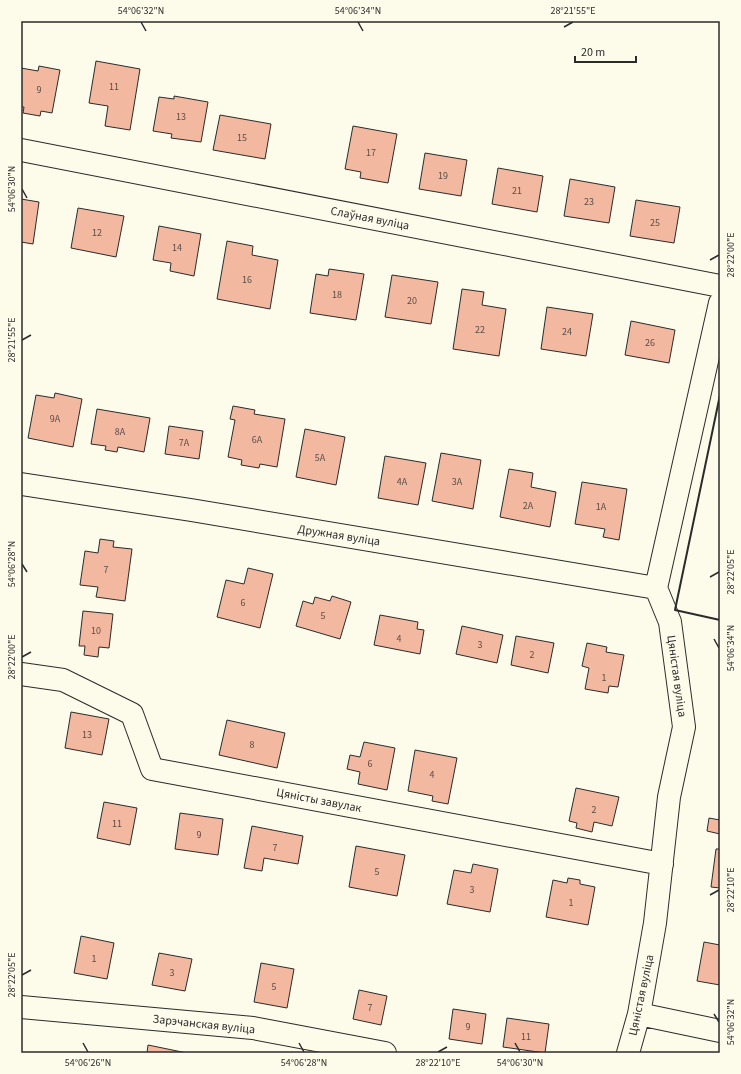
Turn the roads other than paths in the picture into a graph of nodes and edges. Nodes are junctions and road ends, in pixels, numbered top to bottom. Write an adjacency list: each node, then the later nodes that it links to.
1 (21, 150): 2 (street, Слаўная вуліца)
2 (720, 286)
3 (720, 303): 5 (street)
4 (21, 484): 5 (street, Дружная вуліца)
5 (656, 588): 7 (street, Цяністая вуліца)
6 (21, 674): 7 (street, Цяністы завулак)
7 (662, 864): 9 (street, Цяністая вуліца)
8 (21, 1007): 11 (street, Зарэчанская вуліца)
9 (638, 1014): 10 (street); 12 (street, Цяністая вуліца)
10 (720, 1031)
11 (385, 1053)
12 (628, 1053)

